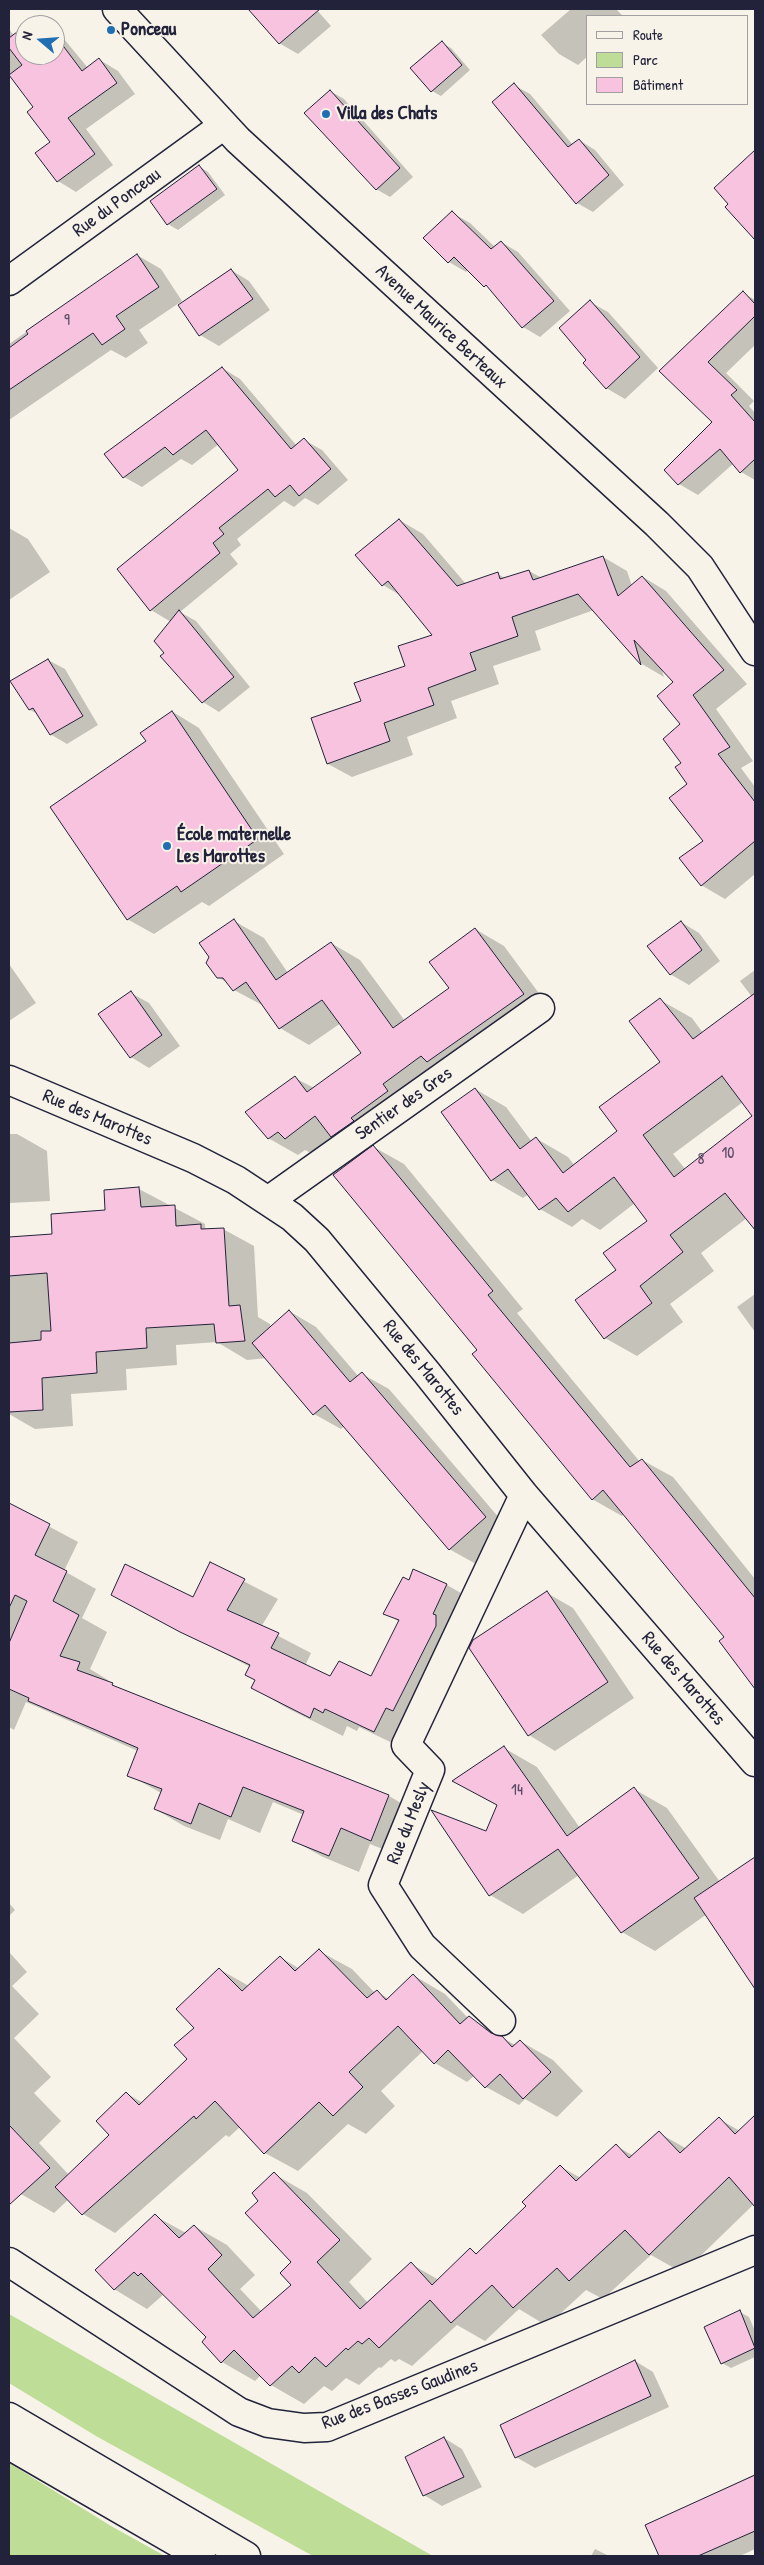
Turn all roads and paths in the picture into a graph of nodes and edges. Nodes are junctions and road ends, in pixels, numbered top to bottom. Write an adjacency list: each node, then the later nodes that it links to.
1 (117, 9): 2 (street, Avenue Maurice Berteaux)
2 (224, 125): 3 (street, Rue du Ponceau); 4 (street, Avenue Maurice Berteaux)
3 (9, 281)
4 (755, 651)
5 (540, 1008): 7 (street, Sentier des Gres)
6 (9, 1080): 7 (street, Rue des Marottes)
7 (268, 1201): 8 (street, Rue des Marottes)
8 (524, 1495): 9 (street, Rue des Marottes); 10 (street, Rue du Mesly)
9 (755, 1762)
10 (501, 2021)
11 (755, 2250): 12 (street, Rue des Basses Gaudines)
12 (9, 2262)
13 (9, 2417): 16 (street)
14 (9, 2445): 15 (street)
15 (201, 2556)
16 (246, 2556)

